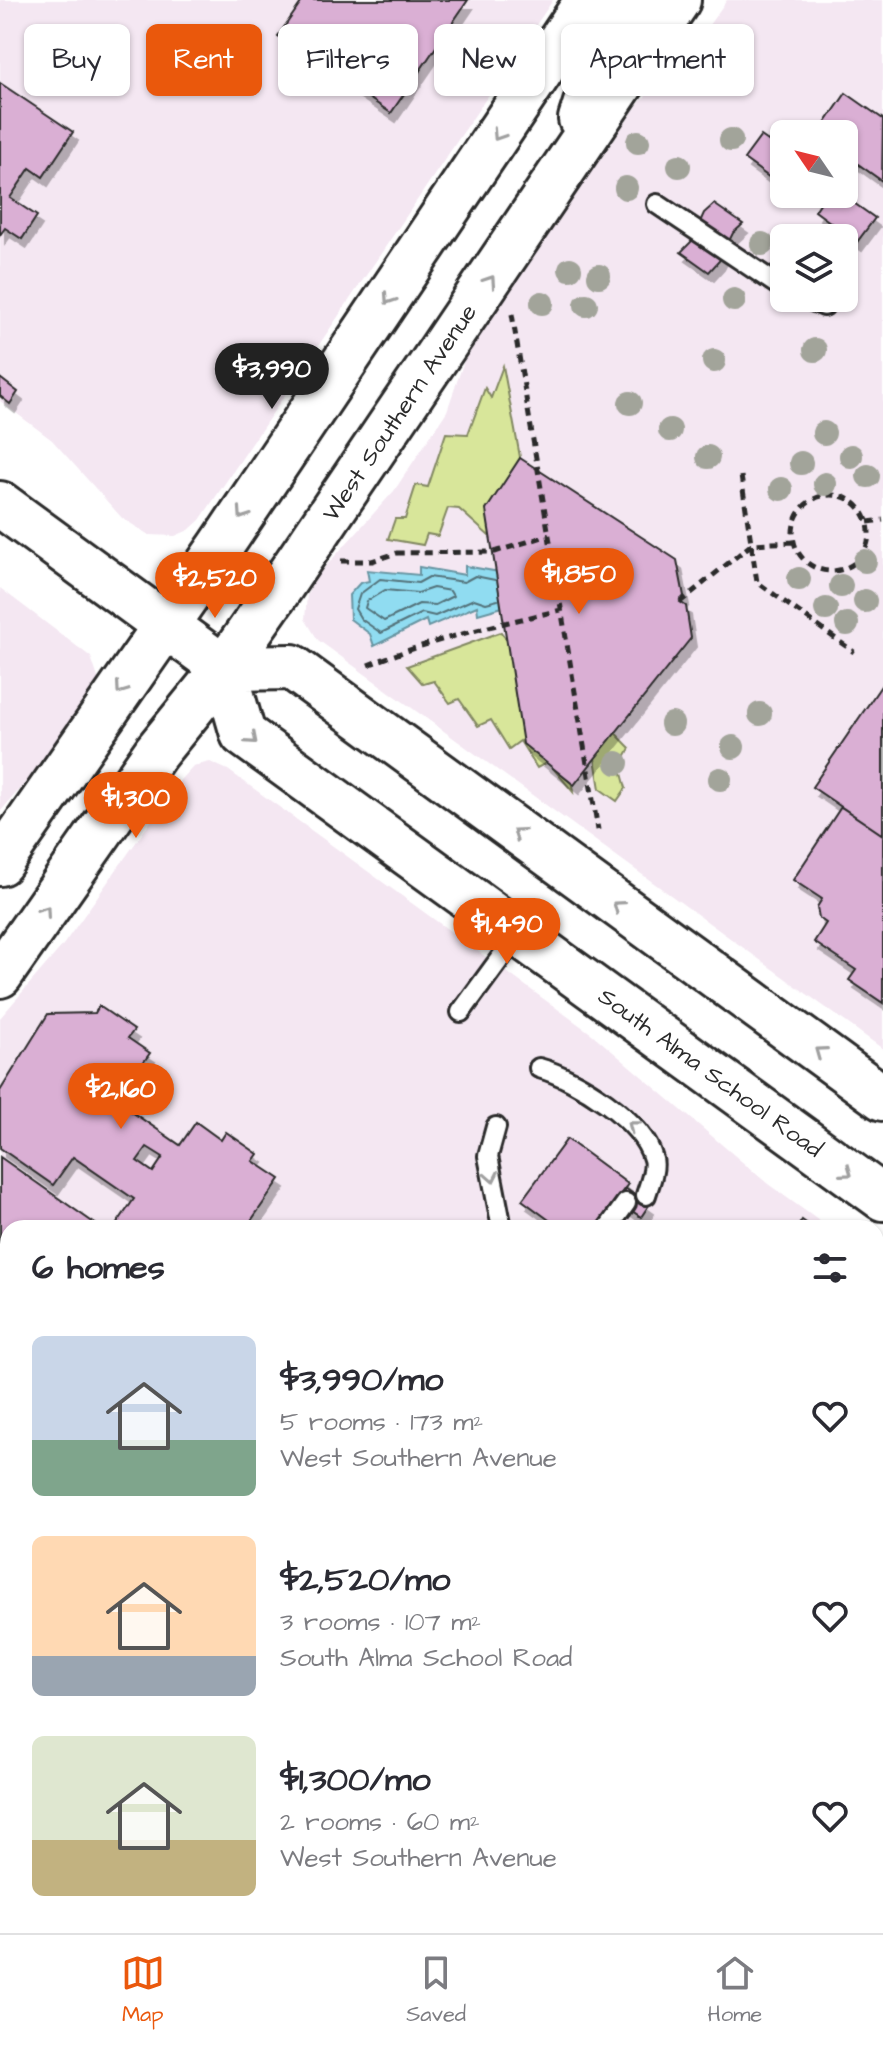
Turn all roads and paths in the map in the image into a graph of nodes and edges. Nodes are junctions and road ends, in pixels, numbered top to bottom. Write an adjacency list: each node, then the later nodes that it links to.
1 (588, 0): 20 (main road, one-way to 20)
2 (632, 0): 4 (main road)
3 (678, 0): 4 (main road, West Southern Avenue)
4 (564, 171): 23 (main road, West Southern Avenue, one-way to 4)
5 (657, 204): 6 (lane)
6 (770, 280)
7 (510, 304): 12 (path)
8 (741, 476): 14 (path)
9 (0, 504): 20 (main road)
10 (883, 520): 11 (path)
11 (868, 522): 13 (path); 13 (path)
12 (549, 535): 15 (path); 17 (path)
13 (794, 542): 14 (path)
14 (752, 544): 18 (path); 21 (path)
15 (336, 561)
16 (601, 572): 17 (path)
17 (556, 577): 19 (path)
18 (680, 602)
19 (561, 610): 22 (path); 24 (path)
20 (165, 625): 23 (main road); 25 (main road, one-way to 25)
21 (854, 652)
22 (368, 665)
23 (224, 668): 26 (main road, South Alma School Road, one-way to 26); 27 (main road, West Southern Avenue, one-way to 23); 30 (main road, one-way to 23)
24 (598, 830)
25 (0, 863)
26 (519, 933): 28 (lane); 32 (main road, South Alma School Road, one-way to 32)
27 (0, 975)
28 (461, 1012)
29 (539, 1068): 33 (lane, one-way to 29)
30 (883, 1098)
31 (496, 1127): 34 (lane, one-way to 34)
32 (883, 1198)
33 (636, 1199): 35 (lane); 36 (lane)
34 (500, 1220)
35 (616, 1220)
36 (627, 1220)

